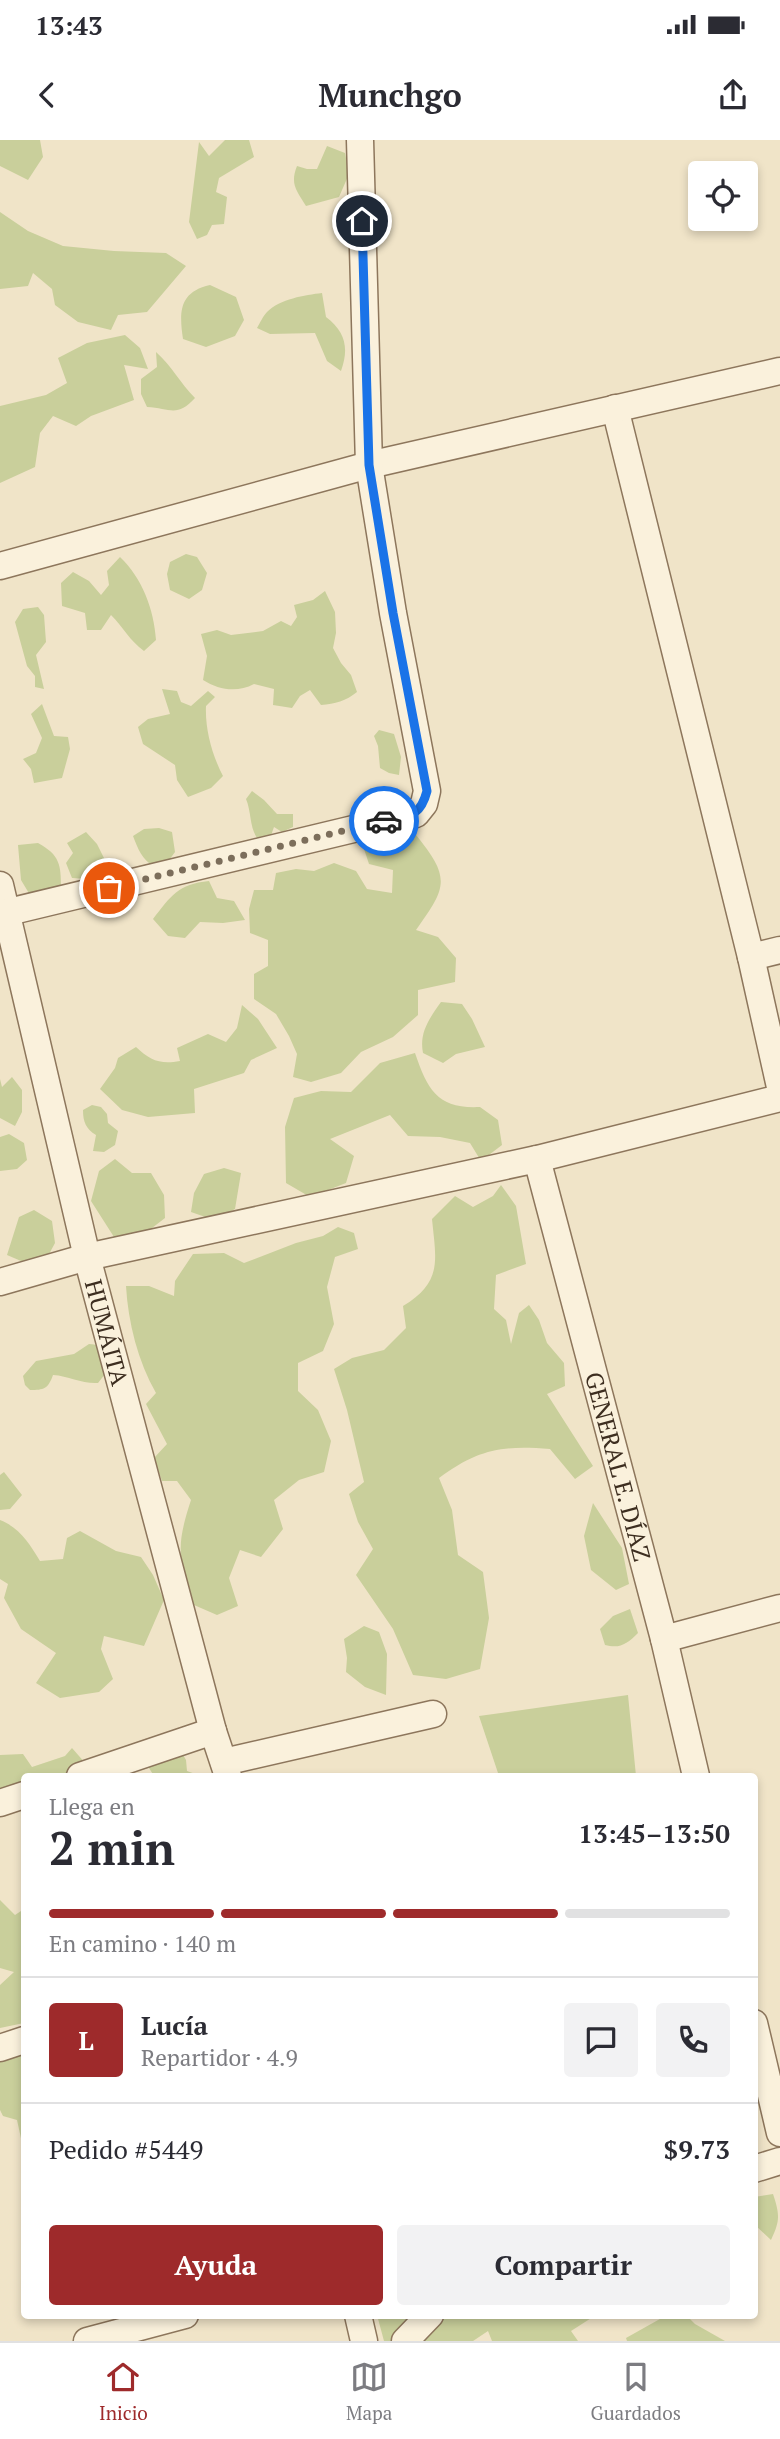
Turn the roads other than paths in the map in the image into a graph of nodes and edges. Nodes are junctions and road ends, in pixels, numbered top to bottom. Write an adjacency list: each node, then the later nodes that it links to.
1 (360, 140): 4 (street)
2 (780, 371): 3 (street)
3 (615, 408): 4 (street); 9 (street)
4 (369, 465): 5 (street); 7 (street)
5 (0, 566)
6 (0, 885): 7 (street, HUMÁITA)
7 (4, 913): 13 (street, HUMÁITA)
8 (780, 950): 9 (street)
9 (751, 957): 10 (street)
10 (780, 1087)
11 (780, 1098): 12 (street)
12 (537, 1159): 13 (street); 16 (street, GENERAL E. DÍAZ)
13 (87, 1257): 14 (street); 18 (street, HUMÁITA)
14 (0, 1282)
15 (780, 1608): 16 (street)
16 (664, 1639): 21 (street, GENERAL E. DÍAZ)
17 (433, 1714): 19 (street)
18 (213, 1731): 19 (street, HUMÁITA); 20 (street)
19 (226, 1769)
20 (89, 1773)
21 (695, 1773)
22 (21, 1796): 23 (street)
23 (0, 1803)
24 (758, 2040): 27 (street)
25 (21, 2041): 26 (street)
26 (0, 2048)
27 (780, 2133)
28 (780, 2161): 29 (street)
29 (758, 2168)
30 (170, 2319): 33 (street)
31 (359, 2319): 34 (street)
32 (426, 2319): 35 (street)
33 (86, 2341)
34 (363, 2341)
35 (405, 2341)

